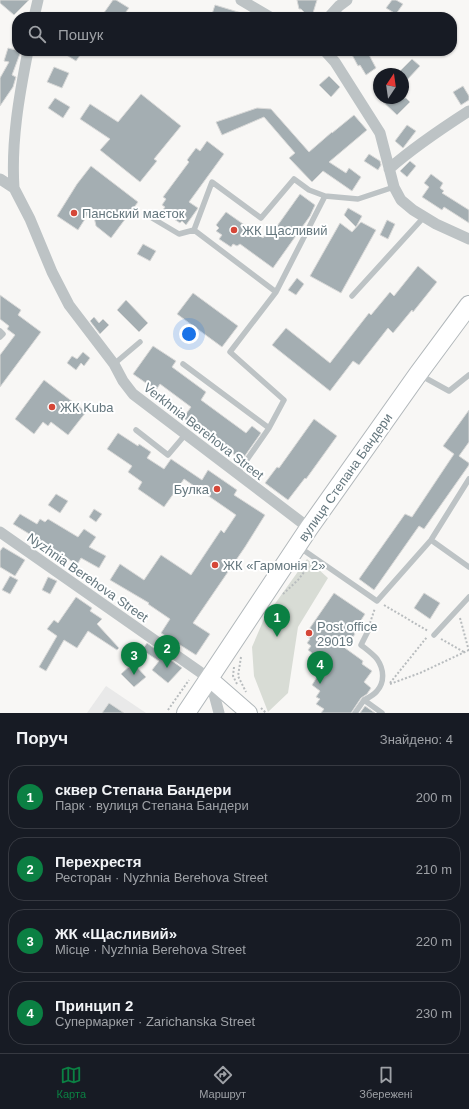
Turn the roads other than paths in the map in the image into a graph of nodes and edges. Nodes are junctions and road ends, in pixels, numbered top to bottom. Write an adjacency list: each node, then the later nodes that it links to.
1 (38, 0): 4 (street)
2 (241, 0): 5 (street)
3 (346, 0): 6 (street)
4 (35, 12)
5 (261, 12)
6 (334, 12)
7 (27, 56): 13 (street)
8 (330, 56): 10 (street)
9 (469, 111): 10 (street)
10 (388, 169): 12 (street)
11 (0, 179): 13 (street, Verkhnia Berehova Street)
12 (394, 187): 14 (lane); 16 (street)
13 (14, 188): 25 (street, Verkhnia Berehova Street)
14 (325, 196): 17 (lane); 19 (lane)
15 (147, 215): 17 (lane)
16 (424, 217): 18 (street); 20 (lane)
17 (194, 230): 19 (lane)
18 (469, 239)
19 (276, 292): 29 (lane)
20 (352, 296)
21 (469, 305): 27 (main road, вулиця Степана Бандери)
22 (0, 332): 23 (lane)
23 (0, 337)
24 (140, 342): 25 (lane)
25 (114, 364): 31 (street, Verkhnia Berehova Street)
26 (183, 364): 29 (lane)
27 (418, 374): 28 (lane); 34 (main road, вулиця Степана Бандери)
28 (469, 375)
29 (269, 428): 32 (lane)
30 (136, 430): 31 (lane)
31 (185, 435): 32 (street, Verkhnia Berehova Street)
32 (237, 474): 34 (street, Verkhnia Berehova Street)
33 (469, 479): 36 (lane)
34 (310, 528): 37 (main road, вулиця Степана Бандери)
35 (0, 532): 42 (street, Nyzhnia Berehova Street)
36 (431, 540): 37 (lane); 38 (lane)
37 (298, 546): 42 (main road, вулиця Степана Бандери)
38 (469, 567)
39 (469, 597): 41 (lane)
40 (368, 631): 43 (lane)
41 (434, 635)
42 (210, 679): 44 (street); 45 (main road, вулиця Степана Бандери); 46 (street)
43 (364, 700): 47 (lane); 48 (lane)
44 (255, 709)
45 (186, 713)
46 (219, 713)
47 (355, 713)
48 (382, 713)

